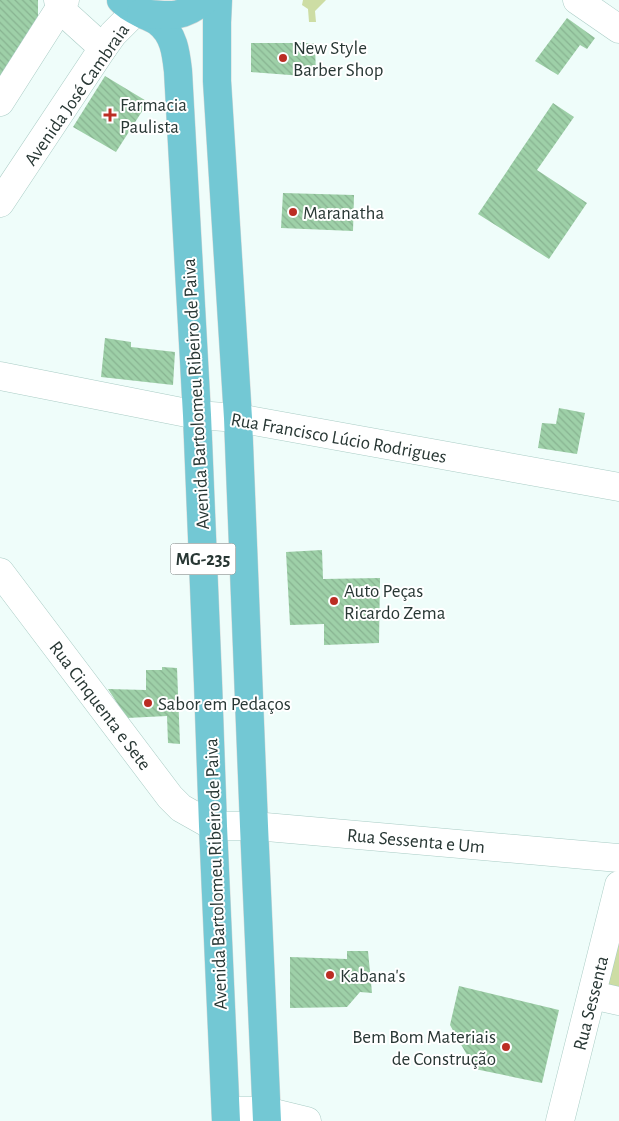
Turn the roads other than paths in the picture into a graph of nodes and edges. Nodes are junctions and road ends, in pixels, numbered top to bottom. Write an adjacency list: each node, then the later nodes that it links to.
1 (205, 0): 5 (main road)
2 (218, 0): 12 (main road, MG-235)
3 (577, 0): 6 (street)
4 (61, 3): 7 (street); 8 (street)
5 (133, 8): 7 (street, Avenida José Cambraia); 11 (main road, Avenida Bartolomeu Ribeiro de Paiva / MG-235)
6 (619, 29)
7 (102, 48): 9 (street, Avenida José Cambraia)
8 (0, 102)
9 (0, 203)
10 (0, 376): 11 (street, Rua Francisco Lúcio Rodrigues)
11 (197, 415): 12 (street, Rua Francisco Lúcio Rodrigues); 15 (main road, Avenida Bartolomeu Ribeiro de Paiva / MG-235)
12 (238, 418): 13 (street, Rua Francisco Lúcio Rodrigues); 16 (main road, MG-235)
13 (619, 487)
14 (0, 572): 15 (street, Rua Cinquenta e Sete)
15 (213, 826): 16 (street, Rua Sessenta e Um); 21 (main road, Avenida Bartolomeu Ribeiro de Paiva / MG-235)
16 (254, 826): 17 (street, Rua Sessenta e Um); 22 (main road, MG-235)
17 (619, 858)
18 (619, 884): 19 (street, Rua Sessenta)
19 (592, 995): 20 (street); 24 (street, Rua Sessenta)
20 (619, 1001)
21 (226, 1116): 22 (street)
22 (267, 1116): 23 (street)
23 (307, 1121)
24 (560, 1121)

